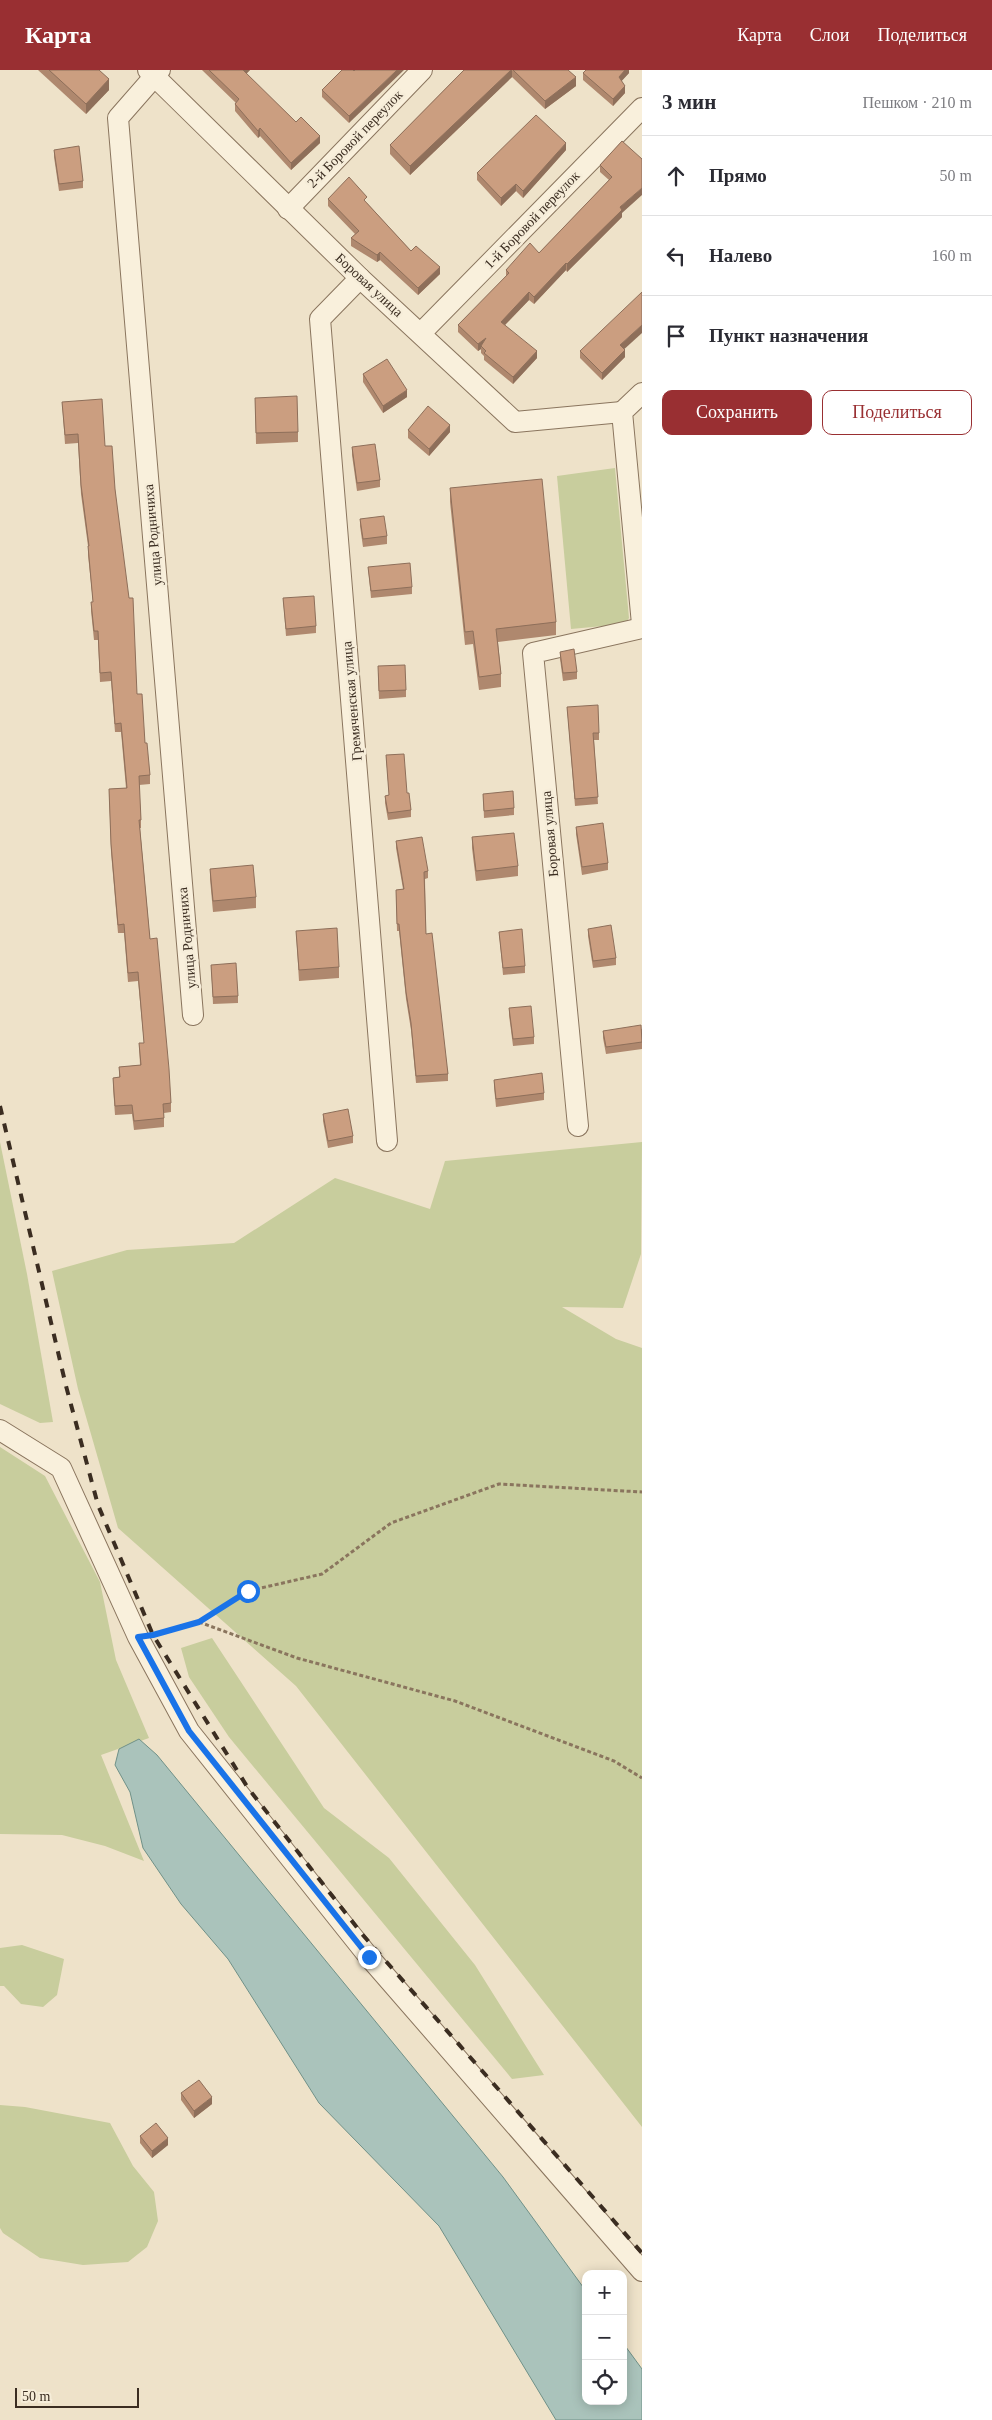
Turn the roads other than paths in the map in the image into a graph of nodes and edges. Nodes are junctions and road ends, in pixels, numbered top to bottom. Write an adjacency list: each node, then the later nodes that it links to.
1 (422, 70): 4 (street, 2-й Боровой переулок)
2 (154, 72): 4 (street, Боровая улица); 11 (street, улица Родничиха)
3 (642, 108): 6 (street, 1-й Боровой переулок)
4 (288, 209): 5 (street, Боровая улица)
5 (360, 278): 6 (street, Боровая улица); 13 (street, Гремяченская улица)
6 (421, 333): 8 (street, Боровая улица)
7 (642, 393): 8 (street)
8 (622, 412): 9 (street)
9 (642, 624)
10 (642, 628): 12 (street, Боровая улица)
11 (193, 1015)
12 (578, 1126)
13 (388, 1141)
14 (0, 1430): 15 (street)
15 (642, 2272)

